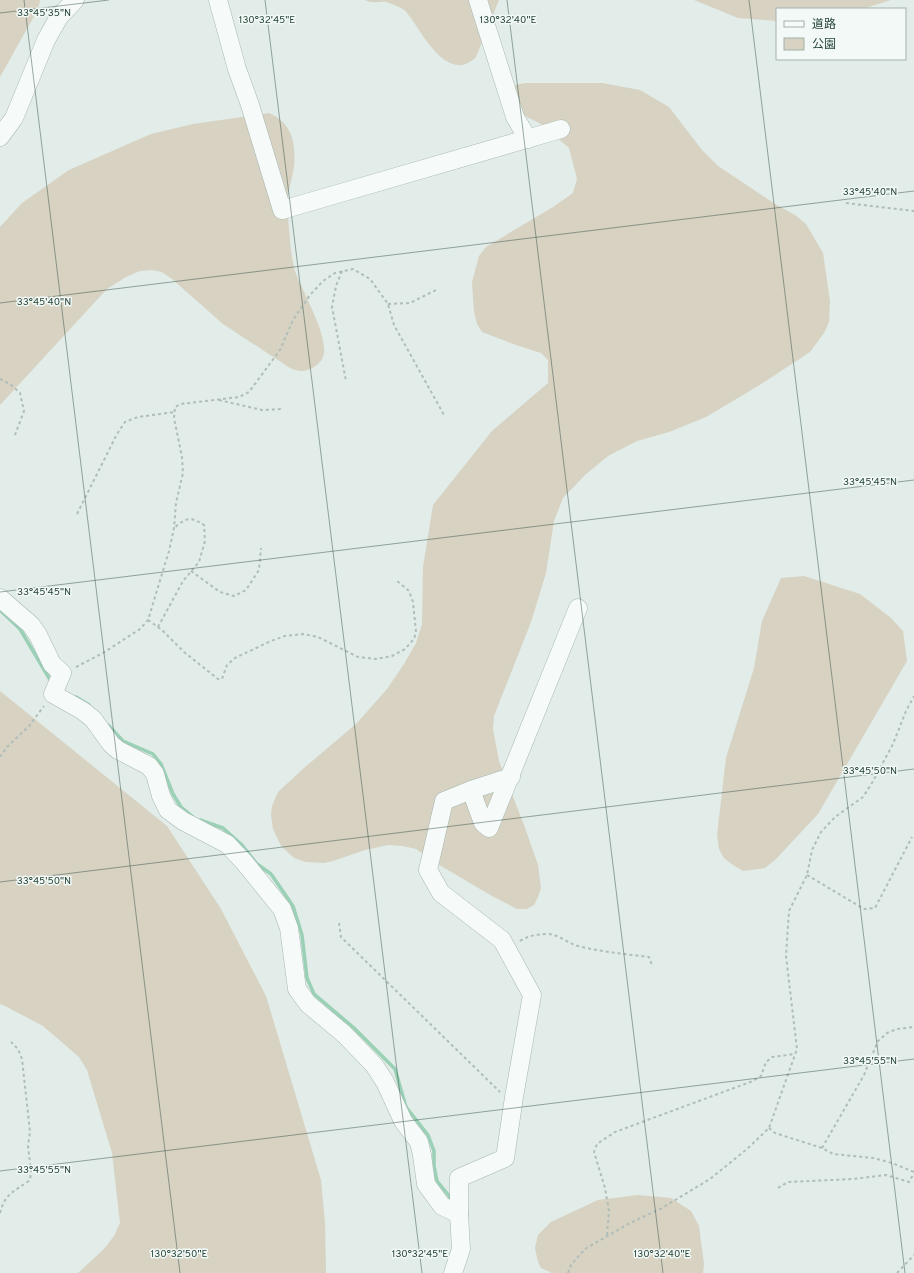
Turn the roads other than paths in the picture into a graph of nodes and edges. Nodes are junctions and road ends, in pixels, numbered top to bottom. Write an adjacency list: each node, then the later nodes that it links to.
1 (76, 0): 5 (street)
2 (218, 0): 6 (street)
3 (478, 0): 6 (street)
4 (561, 129): 6 (street)
5 (0, 137)
6 (528, 139)
7 (0, 598): 11 (street)
8 (578, 608): 9 (street)
9 (511, 777): 10 (street); 10 (street)
10 (471, 790): 11 (street)
11 (459, 1214): 12 (street)
12 (453, 1273)

